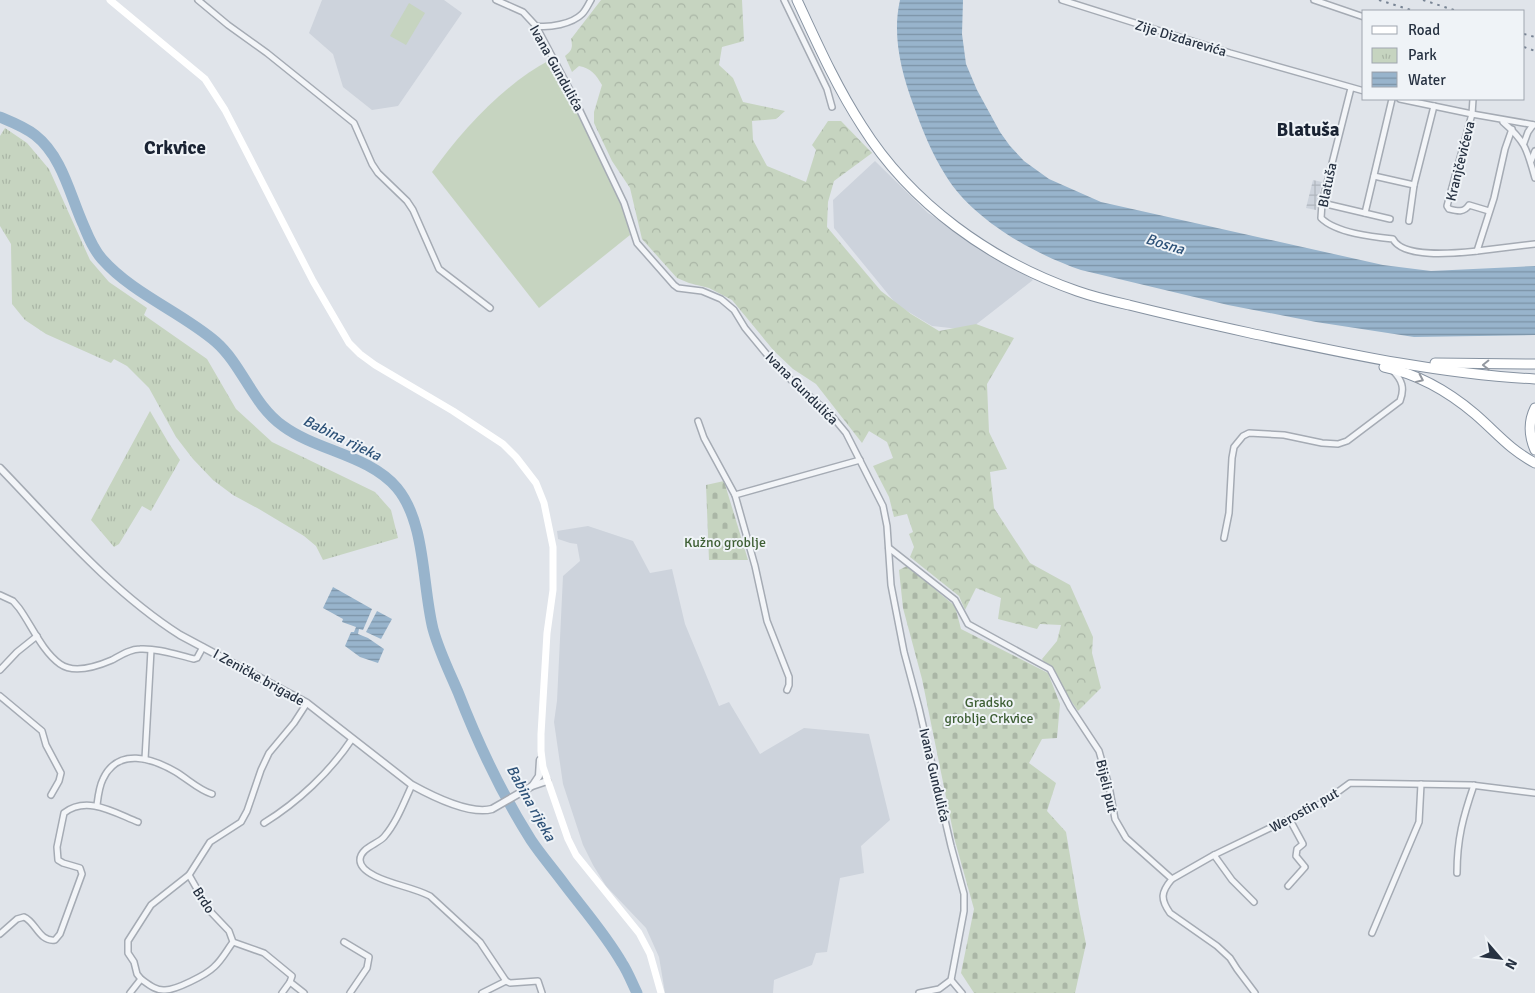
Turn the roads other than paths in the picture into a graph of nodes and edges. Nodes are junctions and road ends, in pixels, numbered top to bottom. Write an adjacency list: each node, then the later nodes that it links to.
1 (110, 0): 58 (main road)
2 (198, 0): 35 (street)
3 (496, 0): 10 (street, Ivana Gundulića)
4 (591, 0): 10 (street)
5 (784, 0): 17 (street)
6 (797, 0): 36 (highway)
7 (1062, 0): 11 (street, Zije Dizdarevića)
8 (1314, 0): 9 (street)
9 (1362, 16)
10 (536, 26): 43 (street, Ivana Gundulića)
11 (1350, 88): 12 (street); 28 (street, Blatuša)
12 (1362, 90)
13 (1392, 100): 25 (street)
14 (1405, 100): 16 (street)
15 (1473, 100): 18 (street, Kranjčevićeva)
16 (1434, 106): 18 (street); 27 (street)
17 (832, 107)
18 (1472, 114): 19 (street); 29 (street, Kranjčevićeva)
19 (1502, 120): 20 (street); 21 (street)
20 (1534, 125): 22 (street)
21 (1512, 130): 22 (street); 29 (street)
22 (1524, 143): 24 (street)
23 (1535, 150): 24 (street)
24 (1531, 161): 26 (street)
25 (1374, 176): 27 (street); 30 (street)
26 (1535, 178)
27 (1414, 185): 32 (street)
28 (1322, 203): 30 (street); 34 (street, Blatuša)
29 (1489, 211): 34 (street)
30 (1365, 213): 31 (street)
31 (1390, 220)
32 (1409, 221)
33 (1535, 244): 34 (street)
34 (1477, 251)
35 (490, 308)
36 (1341, 353): 37 (highway, one-way to 36); 38 (highway); 39 (highway)
37 (1535, 364)
38 (1391, 368): 44 (highway, one-way to 44); 47 (street)
39 (1535, 379)
40 (1535, 408): 42 (highway)
41 (698, 421): 46 (street)
42 (1535, 450)
43 (860, 460): 46 (street); 48 (street, Ivana Gundulića)
44 (1535, 463)
45 (0, 468): 51 (street, I Zeničke brigade)
46 (735, 495): 54 (street)
47 (1224, 538)
48 (889, 548): 75 (street, Bijeli put); 83 (street, Ivana Gundulića)
49 (0, 595): 50 (street)
50 (37, 636): 52 (street); 53 (street)
51 (203, 647): 52 (street); 56 (street, I Zeničke brigade)
52 (150, 650): 59 (street)
53 (0, 670)
54 (787, 690)
55 (0, 696): 67 (street)
56 (307, 703): 57 (street, I Zeničke brigade); 74 (street, Brdo)
57 (352, 738): 63 (street, I Zeničke brigade); 71 (street)
58 (540, 751): 60 (main road); 64 (street)
59 (145, 759): 66 (street); 68 (street)
60 (548, 781): 64 (street, I Zeničke brigade); 93 (main road)
61 (1421, 784): 62 (street, Werostin put); 69 (street, Werostin put); 78 (street)
62 (1474, 785): 65 (street, Werostin put); 73 (street)
63 (412, 786): 64 (street, I Zeničke brigade); 84 (street)
64 (532, 786)
65 (1535, 793)
66 (212, 794)
67 (51, 795)
68 (97, 805): 70 (street); 79 (street)
69 (1290, 820): 72 (street, Werostin put); 76 (street)
70 (138, 822)
71 (264, 822)
72 (1214, 855): 75 (street, Werostin put); 77 (street)
73 (1457, 873)
74 (189, 875): 80 (street, Brdo); 82 (street)
75 (1172, 880): 96 (street)
76 (1288, 886)
77 (1254, 902)
78 (1372, 933)
79 (0, 934)
80 (233, 942): 82 (street); 85 (street)
81 (344, 942): 90 (street)
82 (141, 979): 87 (street)
83 (951, 980): 86 (street); 95 (street)
84 (506, 981): 91 (street); 92 (street)
85 (290, 982): 88 (street); 89 (street)
86 (934, 992): 94 (street)
87 (130, 993)
88 (282, 993)
89 (304, 993)
90 (350, 993)
91 (482, 993)
92 (542, 993)
93 (661, 993)
94 (919, 993)
95 (962, 993)
96 (1256, 993)

